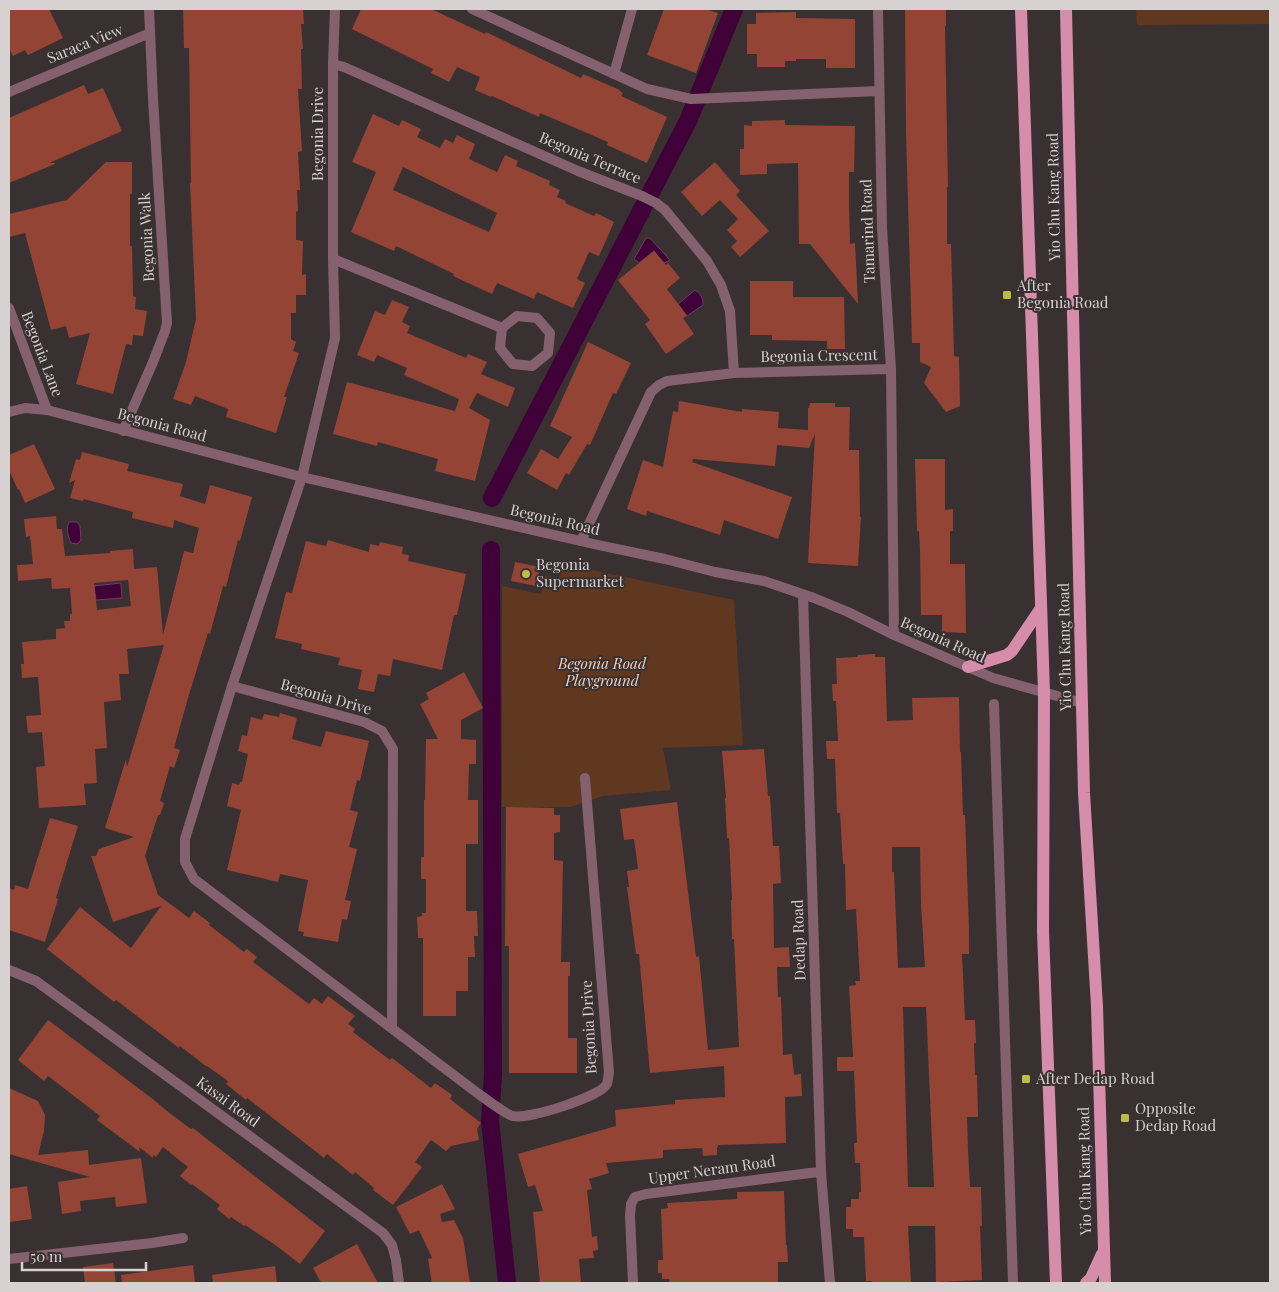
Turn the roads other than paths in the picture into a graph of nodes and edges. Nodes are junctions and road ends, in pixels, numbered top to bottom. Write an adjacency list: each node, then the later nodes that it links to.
1 (149, 9): 8 (street)
2 (335, 9): 9 (street, Begonia Drive)
3 (472, 9): 10 (street)
4 (632, 9): 10 (street)
5 (878, 9): 11 (street, Tamarind Road)
6 (1021, 9): 24 (main road, Yio Chu Kang Road)
7 (1066, 9): 29 (main road, Yio Chu Kang Road)
8 (150, 33): 12 (street, Saraca View); 20 (street, Begonia Walk)
9 (333, 64): 13 (street, Begonia Drive); 17 (street, Begonia Terrace)
10 (614, 74): 11 (street)
11 (879, 91): 16 (street, Tamarind Road)
12 (9, 92)
13 (333, 259): 15 (street); 21 (street, Begonia Drive)
14 (9, 308): 18 (street, Begonia Lane)
15 (502, 328): 15 (street)
16 (891, 369): 17 (street, Begonia Crescent); 25 (street, Begonia Crescent)
17 (734, 373): 22 (street, Begonia Crescent)
18 (48, 410): 19 (street, Begonia Road); 20 (street, Begonia Road)
19 (9, 412)
20 (123, 430): 21 (street, Begonia Road)
21 (302, 477): 22 (street, Begonia Road); 27 (street, Begonia Drive)
22 (580, 541): 23 (street, Begonia Road)
23 (803, 595): 25 (street, Begonia Road); 34 (street, Dedap Road)
24 (1041, 608): 26 (main road); 28 (main road, Yio Chu Kang Road)
25 (894, 635): 26 (street, Begonia Road)
26 (968, 667): 28 (street, Begonia Road)
27 (232, 686): 33 (street, Begonia Drive); 33 (street, Begonia Drive)
28 (1044, 692): 29 (street, Begonia Road); 42 (main road, Yio Chu Kang Road)
29 (1082, 703): 36 (main road, Yio Chu Kang Road)
30 (994, 704): 41 (street)
31 (585, 778): 33 (street, Begonia Drive)
32 (9, 970): 38 (street, Kasai Road)
33 (392, 1028)
34 (821, 1172): 39 (street, Upper Neram Road); 40 (street, Dedap Road)
35 (183, 1238): 37 (street)
36 (1103, 1252): 43 (main road); 44 (main road, Yio Chu Kang Road)
37 (9, 1259)
38 (399, 1283)
39 (633, 1283)
40 (830, 1283)
41 (1013, 1283)
42 (1056, 1283)
43 (1086, 1283)
44 (1105, 1283)

